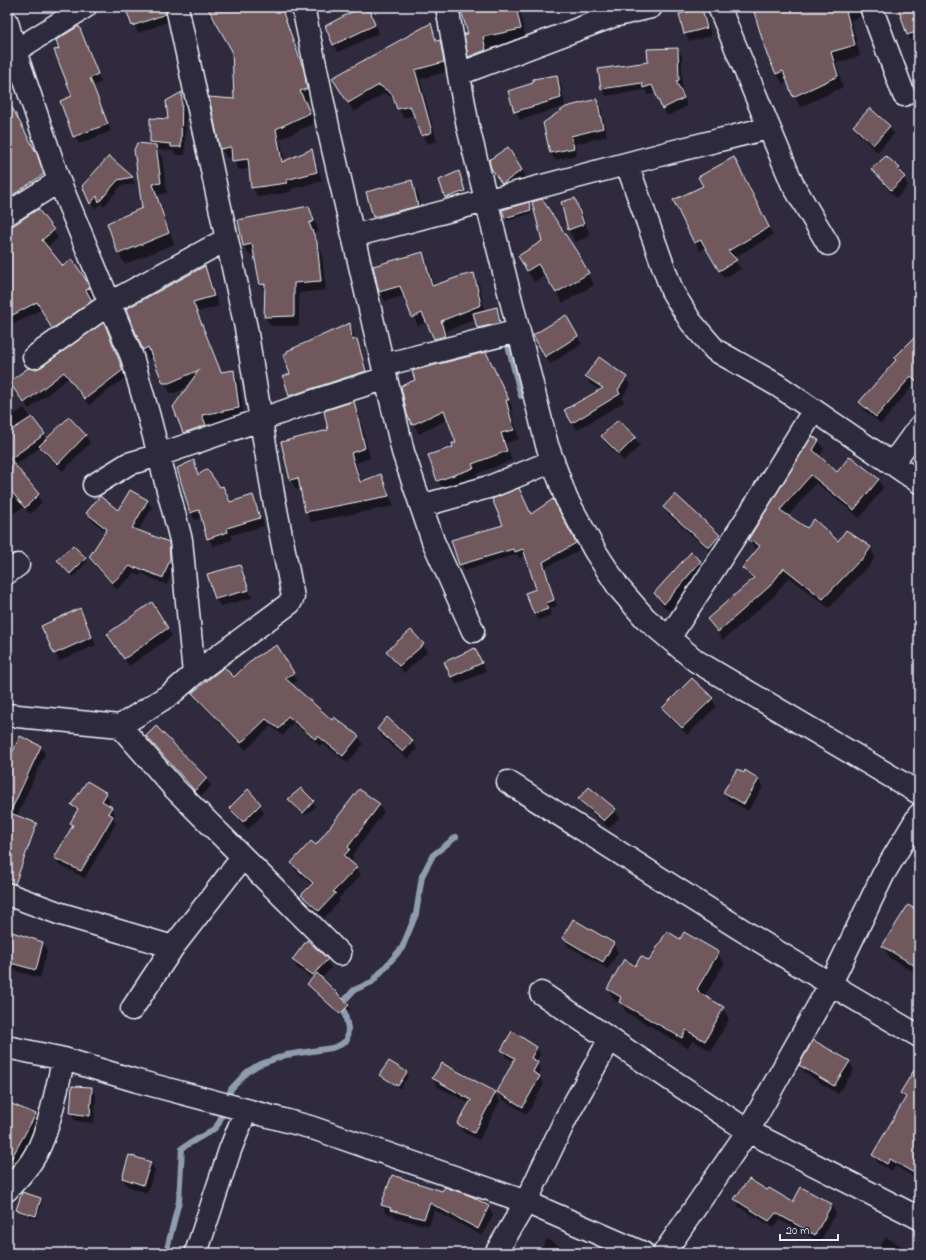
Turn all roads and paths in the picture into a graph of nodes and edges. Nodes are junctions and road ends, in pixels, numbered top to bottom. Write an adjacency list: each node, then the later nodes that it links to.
1 (84, 7): 9 (street)
2 (177, 7): 18 (street)
3 (303, 7): 17 (street)
4 (446, 7): 10 (street)
5 (651, 7): 10 (street)
6 (719, 7): 12 (street)
7 (871, 7): 11 (street)
8 (7, 22): 9 (street)
9 (11, 54): 14 (street)
10 (459, 74): 15 (street)
11 (904, 95)
12 (768, 128): 13 (street); 19 (street)
13 (627, 164): 15 (street); 24 (street)
14 (60, 180): 16 (street); 20 (street)
15 (486, 200): 17 (street); 21 (street)
16 (7, 214)
17 (353, 236): 23 (street)
18 (227, 239): 20 (street); 25 (street)
19 (828, 244)
20 (110, 303): 22 (street); 27 (street)
21 (518, 331): 23 (street); 28 (street)
22 (34, 357)
23 (385, 372): 25 (street); 32 (street)
24 (814, 410): 29 (street); 34 (street)
25 (261, 421): 27 (street); 35 (street)
26 (919, 427): 29 (street)
27 (160, 456): 31 (street); 35 (street)
28 (553, 461): 32 (street); 34 (street)
29 (892, 464): 30 (street)
30 (919, 482)
31 (94, 485)
32 (421, 506): 33 (street)
33 (473, 631)
34 (669, 638): 39 (street)
35 (194, 674): 37 (street)
36 (7, 715): 37 (street)
37 (120, 726): 41 (street)
38 (508, 782): 45 (street)
39 (919, 793)
40 (919, 815): 45 (street)
41 (243, 857): 43 (street); 44 (street)
42 (7, 894): 43 (street)
43 (173, 947): 47 (street)
44 (340, 954)
45 (830, 985): 48 (street); 53 (street)
46 (541, 993): 49 (street)
47 (132, 1010)
48 (919, 1036)
49 (610, 1039): 53 (street); 55 (street)
50 (7, 1047): 51 (street)
51 (64, 1059): 52 (street); 54 (street)
52 (246, 1110): 55 (street); 57 (street)
53 (748, 1131): 56 (street); 60 (street)
54 (7, 1190)
55 (526, 1202): 58 (street); 59 (street)
56 (919, 1218)
57 (196, 1253)
58 (496, 1253)
59 (643, 1253)
60 (664, 1253)

